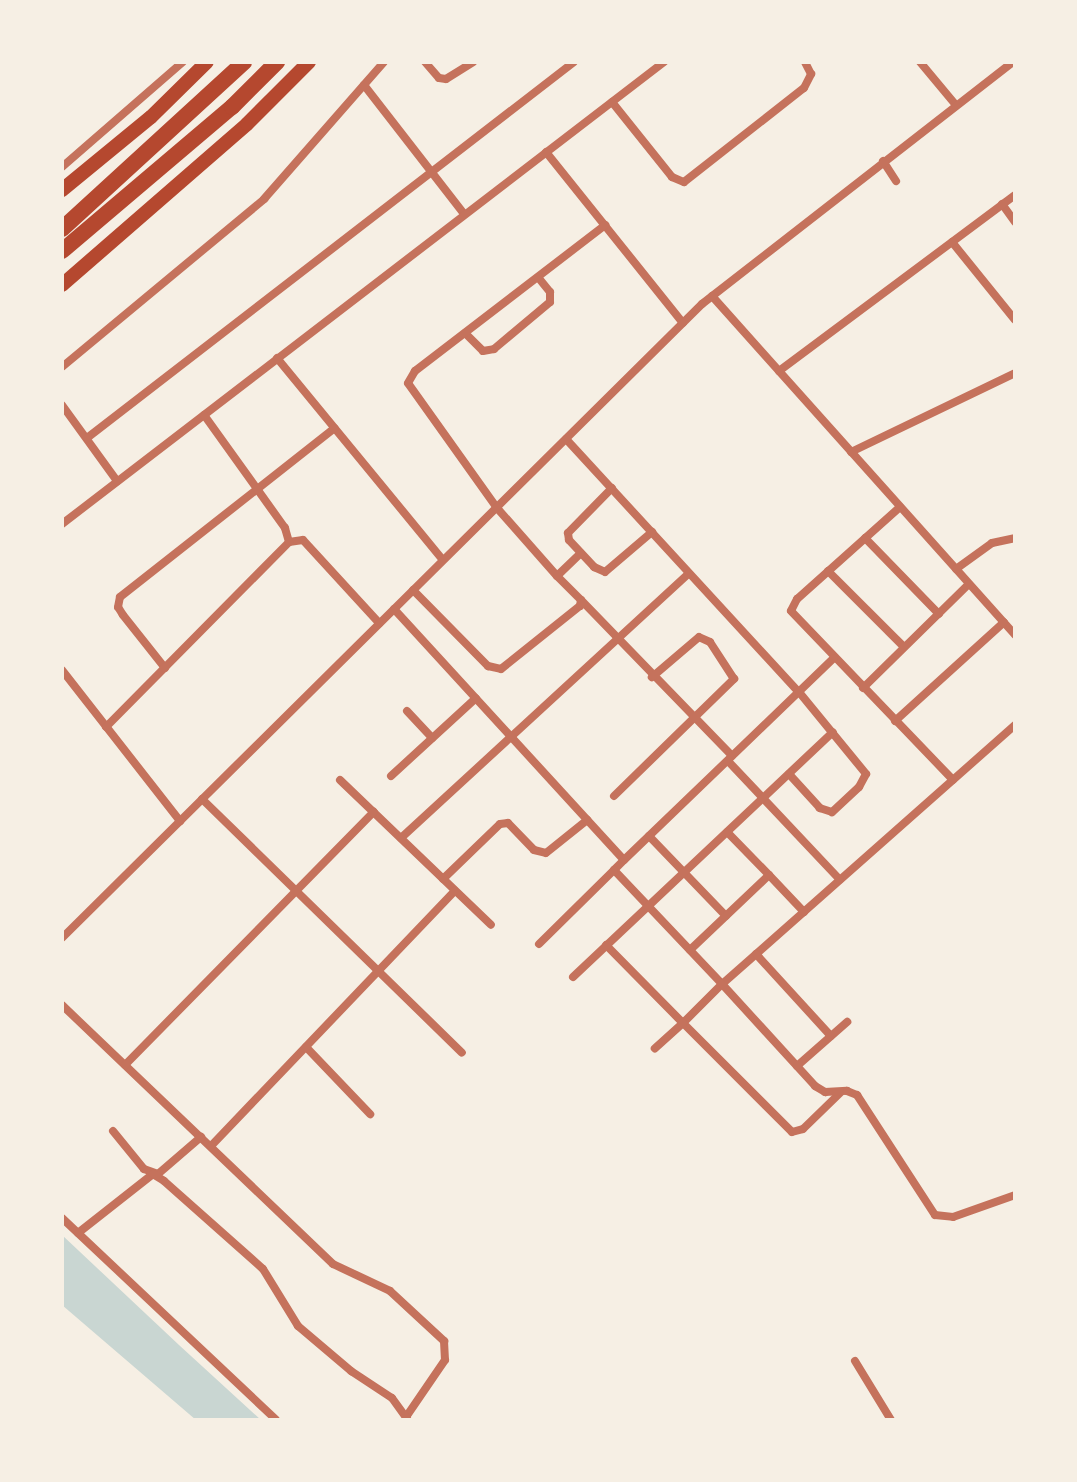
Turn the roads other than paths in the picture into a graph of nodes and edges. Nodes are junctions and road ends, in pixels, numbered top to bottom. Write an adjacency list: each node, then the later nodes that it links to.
1 (207, 62): 22 (main road)
2 (244, 62): 28 (highway)
3 (277, 62): 30 (highway)
4 (309, 62): 32 (main road)
5 (384, 62): 14 (street)
6 (425, 62): 7 (street)
7 (473, 62)
8 (574, 62): 20 (street)
9 (664, 62): 15 (street)
10 (805, 62): 15 (street)
11 (920, 62): 16 (street)
12 (1013, 62): 16 (street)
13 (181, 63): 19 (street)
14 (364, 85): 20 (street); 38 (street)
15 (612, 102): 17 (street)
16 (955, 104): 18 (street)
17 (546, 152): 25 (street); 27 (street)
18 (883, 161): 21 (street); 33 (street)
19 (62, 167)
20 (432, 174): 25 (street); 44 (street)
21 (896, 181)
22 (62, 190)
23 (1015, 195): 24 (street)
24 (1002, 204): 26 (street); 29 (street)
25 (464, 214): 37 (street)
26 (1015, 222)
27 (605, 225): 31 (street); 35 (street)
28 (62, 229)
29 (952, 242): 34 (street); 39 (street)
30 (62, 251)
31 (538, 277): 36 (street); 36 (street)
32 (62, 285)
33 (712, 296): 35 (street); 39 (street)
34 (1015, 320)
35 (683, 323): 45 (street)
36 (465, 333): 51 (street)
37 (277, 358): 42 (street); 43 (street)
38 (62, 367)
39 (779, 371): 46 (street)
40 (1015, 373): 46 (street)
41 (62, 405): 44 (street)
42 (204, 415): 47 (street); 49 (street)
43 (335, 428): 49 (street); 58 (street)
44 (87, 438): 47 (street)
45 (566, 439): 48 (street); 51 (street)
46 (851, 452): 50 (street)
47 (117, 481): 52 (street)
48 (612, 488): 53 (street); 57 (street)
49 (257, 490): 56 (street); 74 (street)
50 (900, 507): 54 (street); 59 (street)
51 (497, 508): 58 (street); 62 (street)
52 (62, 524)
53 (652, 532): 57 (street); 61 (street)
54 (865, 538): 60 (street); 67 (street)
55 (1015, 538): 59 (street)
56 (289, 542): 69 (street); 74 (street)
57 (581, 553): 62 (street)
58 (443, 560): 64 (street)
59 (956, 569): 63 (street)
60 (828, 571): 72 (street); 73 (street)
61 (689, 573): 71 (street); 78 (street)
62 (557, 576): 65 (street)
63 (969, 584): 67 (street); 68 (street)
64 (413, 590): 65 (street); 66 (street)
65 (581, 600): 71 (street)
66 (394, 609): 69 (street); 79 (street)
67 (939, 614): 72 (street)
68 (1004, 622): 70 (street); 82 (street)
69 (379, 623): 95 (street)
70 (1015, 635)
71 (616, 640): 76 (street); 87 (street)
72 (904, 647): 77 (street)
73 (834, 658): 77 (street); 78 (street)
74 (165, 668): 84 (street)
75 (62, 670): 84 (street)
76 (652, 677): 81 (street); 81 (street)
77 (863, 688): 82 (street)
78 (799, 692): 85 (street); 88 (street)
79 (476, 698): 86 (street); 87 (street)
80 (407, 711): 86 (street)
81 (694, 719): 88 (street); 93 (street)
82 (895, 721): 92 (street)
83 (1015, 725): 92 (street)
84 (106, 727): 98 (street)
85 (833, 732): 89 (street); 89 (street)
86 (432, 738): 90 (street)
87 (510, 738): 97 (street); 101 (street)
88 (730, 759): 94 (street); 100 (street)
89 (789, 774): 94 (street)
90 (391, 776)
91 (340, 780): 96 (street)
92 (953, 780): 107 (street)
93 (614, 796)
94 (763, 798): 99 (street); 107 (street)
95 (202, 799): 98 (street); 108 (street)
96 (374, 812): 101 (street); 108 (street)
97 (587, 820): 102 (street); 106 (street)
98 (180, 821): 114 (street)
99 (727, 832): 104 (street); 105 (street)
100 (649, 836): 102 (street); 104 (street)
101 (401, 838): 106 (street)
102 (624, 860): 103 (street)
103 (614, 870): 110 (street); 115 (street)
104 (684, 872): 110 (street); 112 (street)
105 (769, 875): 111 (street); 112 (street)
106 (443, 879): 109 (street)
107 (840, 880): 111 (street)
108 (296, 891): 119 (street); 129 (street)
109 (455, 891): 113 (street); 119 (street)
110 (648, 906): 116 (street); 117 (street)
111 (804, 912): 118 (street)
112 (726, 916): 117 (street)
113 (491, 925)
114 (62, 938)
115 (539, 944)
116 (606, 945): 120 (street); 124 (street)
117 (690, 950): 121 (street)
118 (756, 954): 121 (street); 125 (street)
119 (378, 971): 126 (street); 128 (street)
120 (573, 977)
121 (722, 984): 124 (street); 130 (street)
122 (62, 1005): 129 (street)
123 (847, 1022): 125 (street)
124 (683, 1023): 127 (street); 131 (street)
125 (831, 1036): 130 (street)
126 (306, 1047): 132 (street); 135 (street)
127 (655, 1048)
128 (462, 1053)
129 (125, 1065): 134 (street)
130 (797, 1066): 131 (street)
131 (840, 1093): 136 (street)
132 (370, 1114)
133 (113, 1131): 134 (street)
134 (201, 1137): 135 (street)
135 (211, 1146): 140 (street)
136 (1015, 1195)
137 (62, 1218): 138 (street)
138 (78, 1233): 140 (street); 141 (street)
139 (855, 1361): 142 (street)
140 (407, 1418)
141 (276, 1420)
142 (891, 1420)

